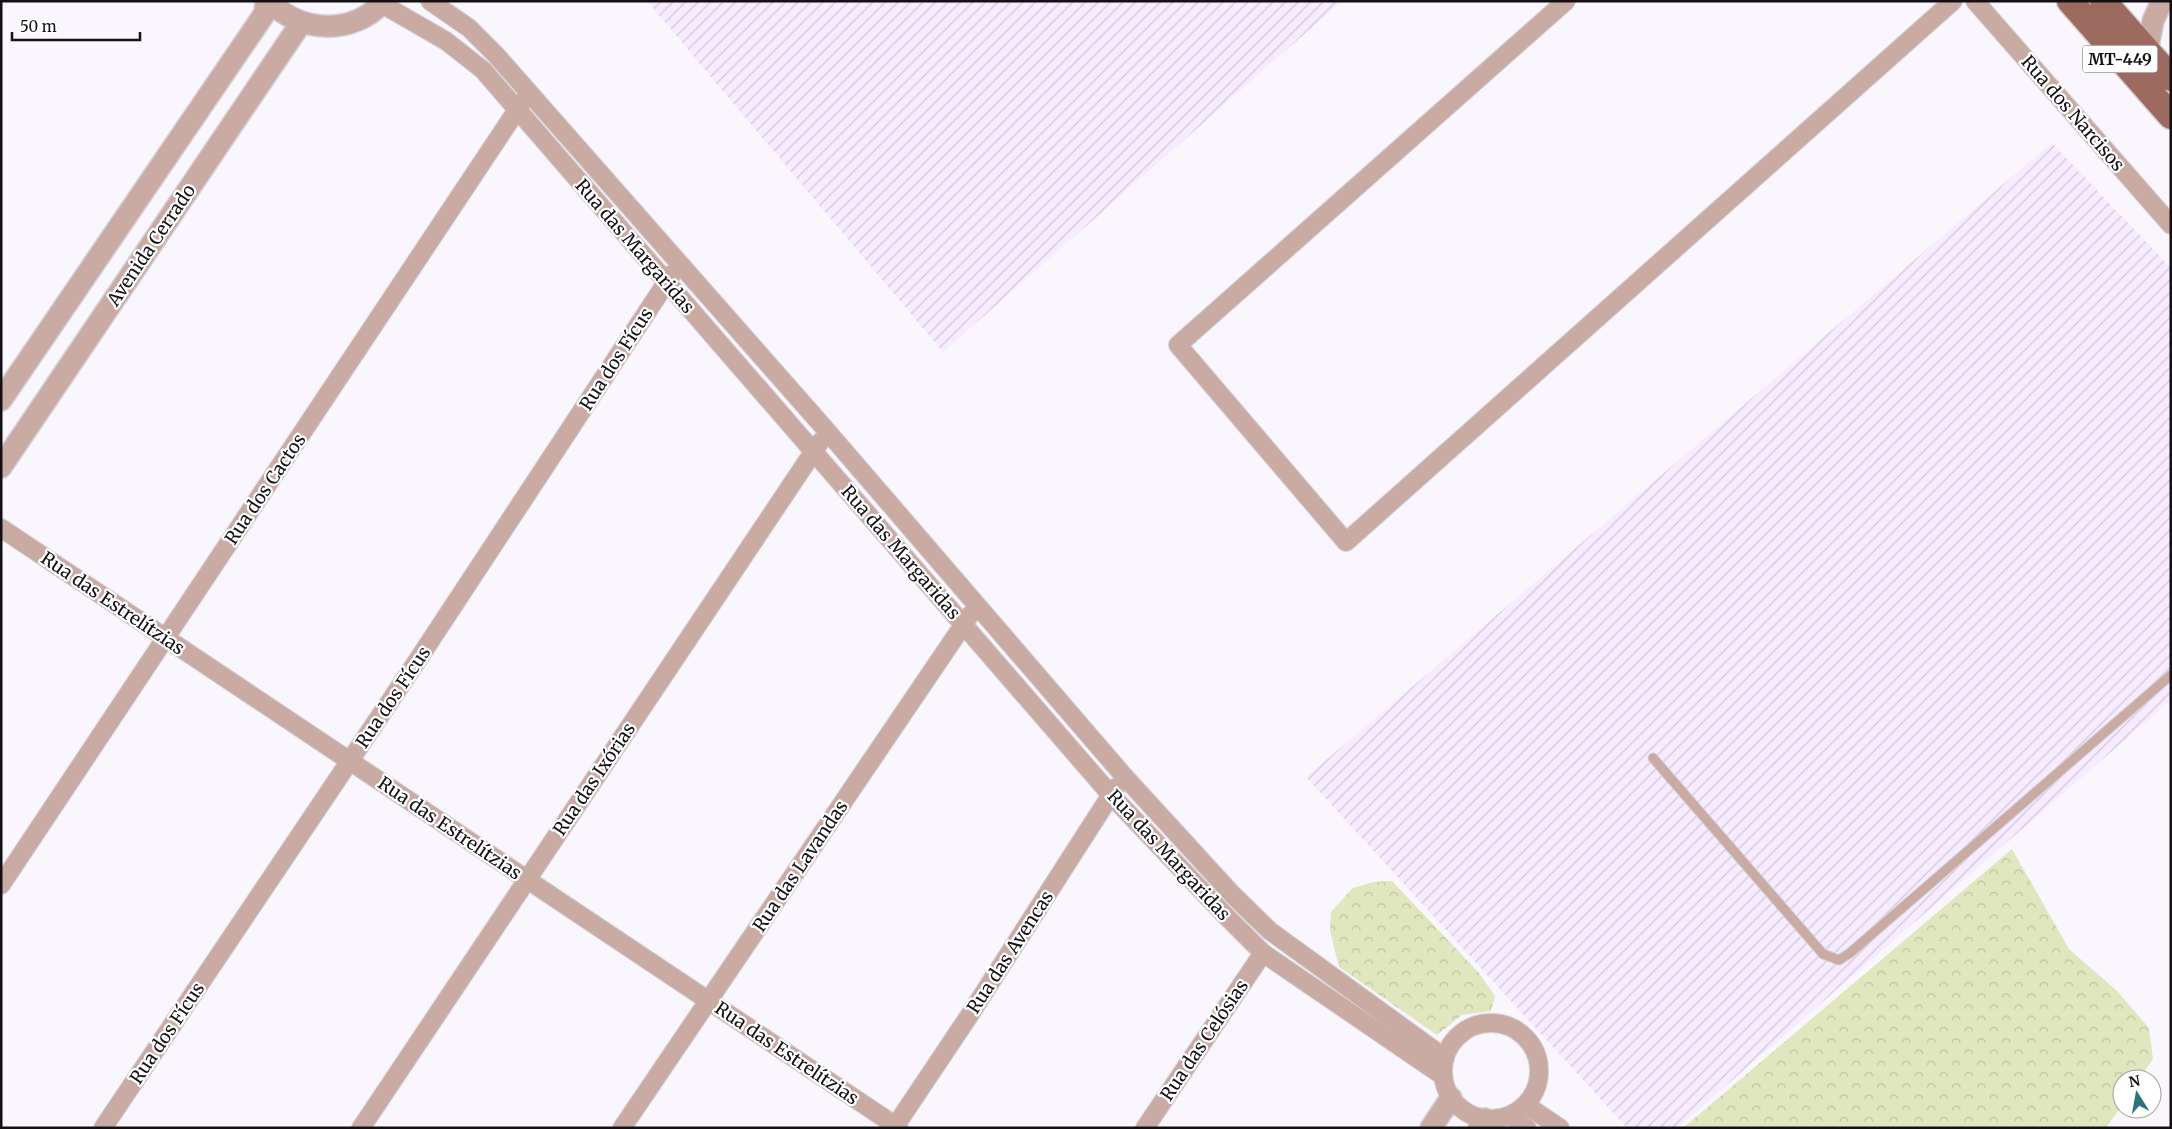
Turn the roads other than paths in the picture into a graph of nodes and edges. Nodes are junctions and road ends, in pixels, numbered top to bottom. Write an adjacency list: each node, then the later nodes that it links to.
1 (267, 1): 10 (street); 19 (street, Avenida Cerrado)
2 (430, 1): 13 (street, Rua das Margaridas)
3 (1566, 1): 4 (street)
4 (1953, 1)
5 (1975, 1): 16 (street, Rua dos Narcisos)
6 (2070, 1): 15 (main road, MT-449)
7 (2102, 1): 11 (main road, MT-449)
8 (2162, 1): 11 (street)
9 (383, 3): 10 (street); 14 (street, Rua das Margaridas)
10 (301, 23): 22 (street, Avenida Cerrado)
11 (2147, 52): 12 (main road, MT-449)
12 (2171, 78)
13 (529, 92): 14 (street, Rua dos Cactos); 17 (street, Rua das Margaridas)
14 (517, 110): 18 (street, Rua das Margaridas); 26 (street, Rua dos Cactos)
15 (2171, 116)
16 (2171, 225)
17 (679, 263): 18 (street, Rua dos Fícus); 20 (street, Rua das Margaridas)
18 (666, 282): 21 (street, Rua das Margaridas); 29 (street, Rua dos Fícus)
19 (1, 400)
20 (828, 431): 21 (street, Rua das Ixórias); 24 (street, Rua das Margaridas)
21 (814, 452): 25 (street, Rua das Margaridas); 32 (street, Rua das Ixórias)
22 (1, 467)
23 (1, 528): 26 (street, Rua das Estrelítzias)
24 (978, 605): 25 (street, Rua das Lavandas); 30 (street, Rua das Margaridas)
25 (964, 624): 31 (street, Rua das Margaridas); 35 (street, Rua das Lavandas)
26 (166, 638): 29 (street, Rua das Estrelítzias); 33 (street, Rua dos Cactos)
27 (2171, 675): 28 (lane)
28 (1653, 758)
29 (350, 761): 32 (street, Rua das Estrelítzias); 43 (street, Rua dos Fícus)
30 (1124, 776): 31 (street, Rua das Avencas); 36 (street, Rua das Margaridas)
31 (1111, 795): 34 (street, Rua das Margaridas); 42 (street, Rua das Avencas)
32 (527, 879): 35 (street, Rua das Estrelítzias); 44 (street, Rua das Ixórias)
33 (1, 885)
34 (1263, 953): 37 (street, Rua das Margaridas); 46 (street, Rua das Celósias)
35 (708, 1000): 42 (street, Rua das Estrelítzias); 45 (street, Rua das Lavandas)
36 (1445, 1058): 37 (street); 39 (street)
37 (1443, 1076): 38 (street)
38 (1451, 1098): 41 (street); 47 (street)
39 (1526, 1105): 40 (street); 49 (street)
40 (1510, 1116): 41 (street); 48 (street)
41 (1482, 1123)
42 (896, 1127)
43 (102, 1128)
44 (361, 1128)
45 (622, 1128)
46 (1145, 1128)
47 (1431, 1128)
48 (1526, 1128)
49 (1560, 1128)

